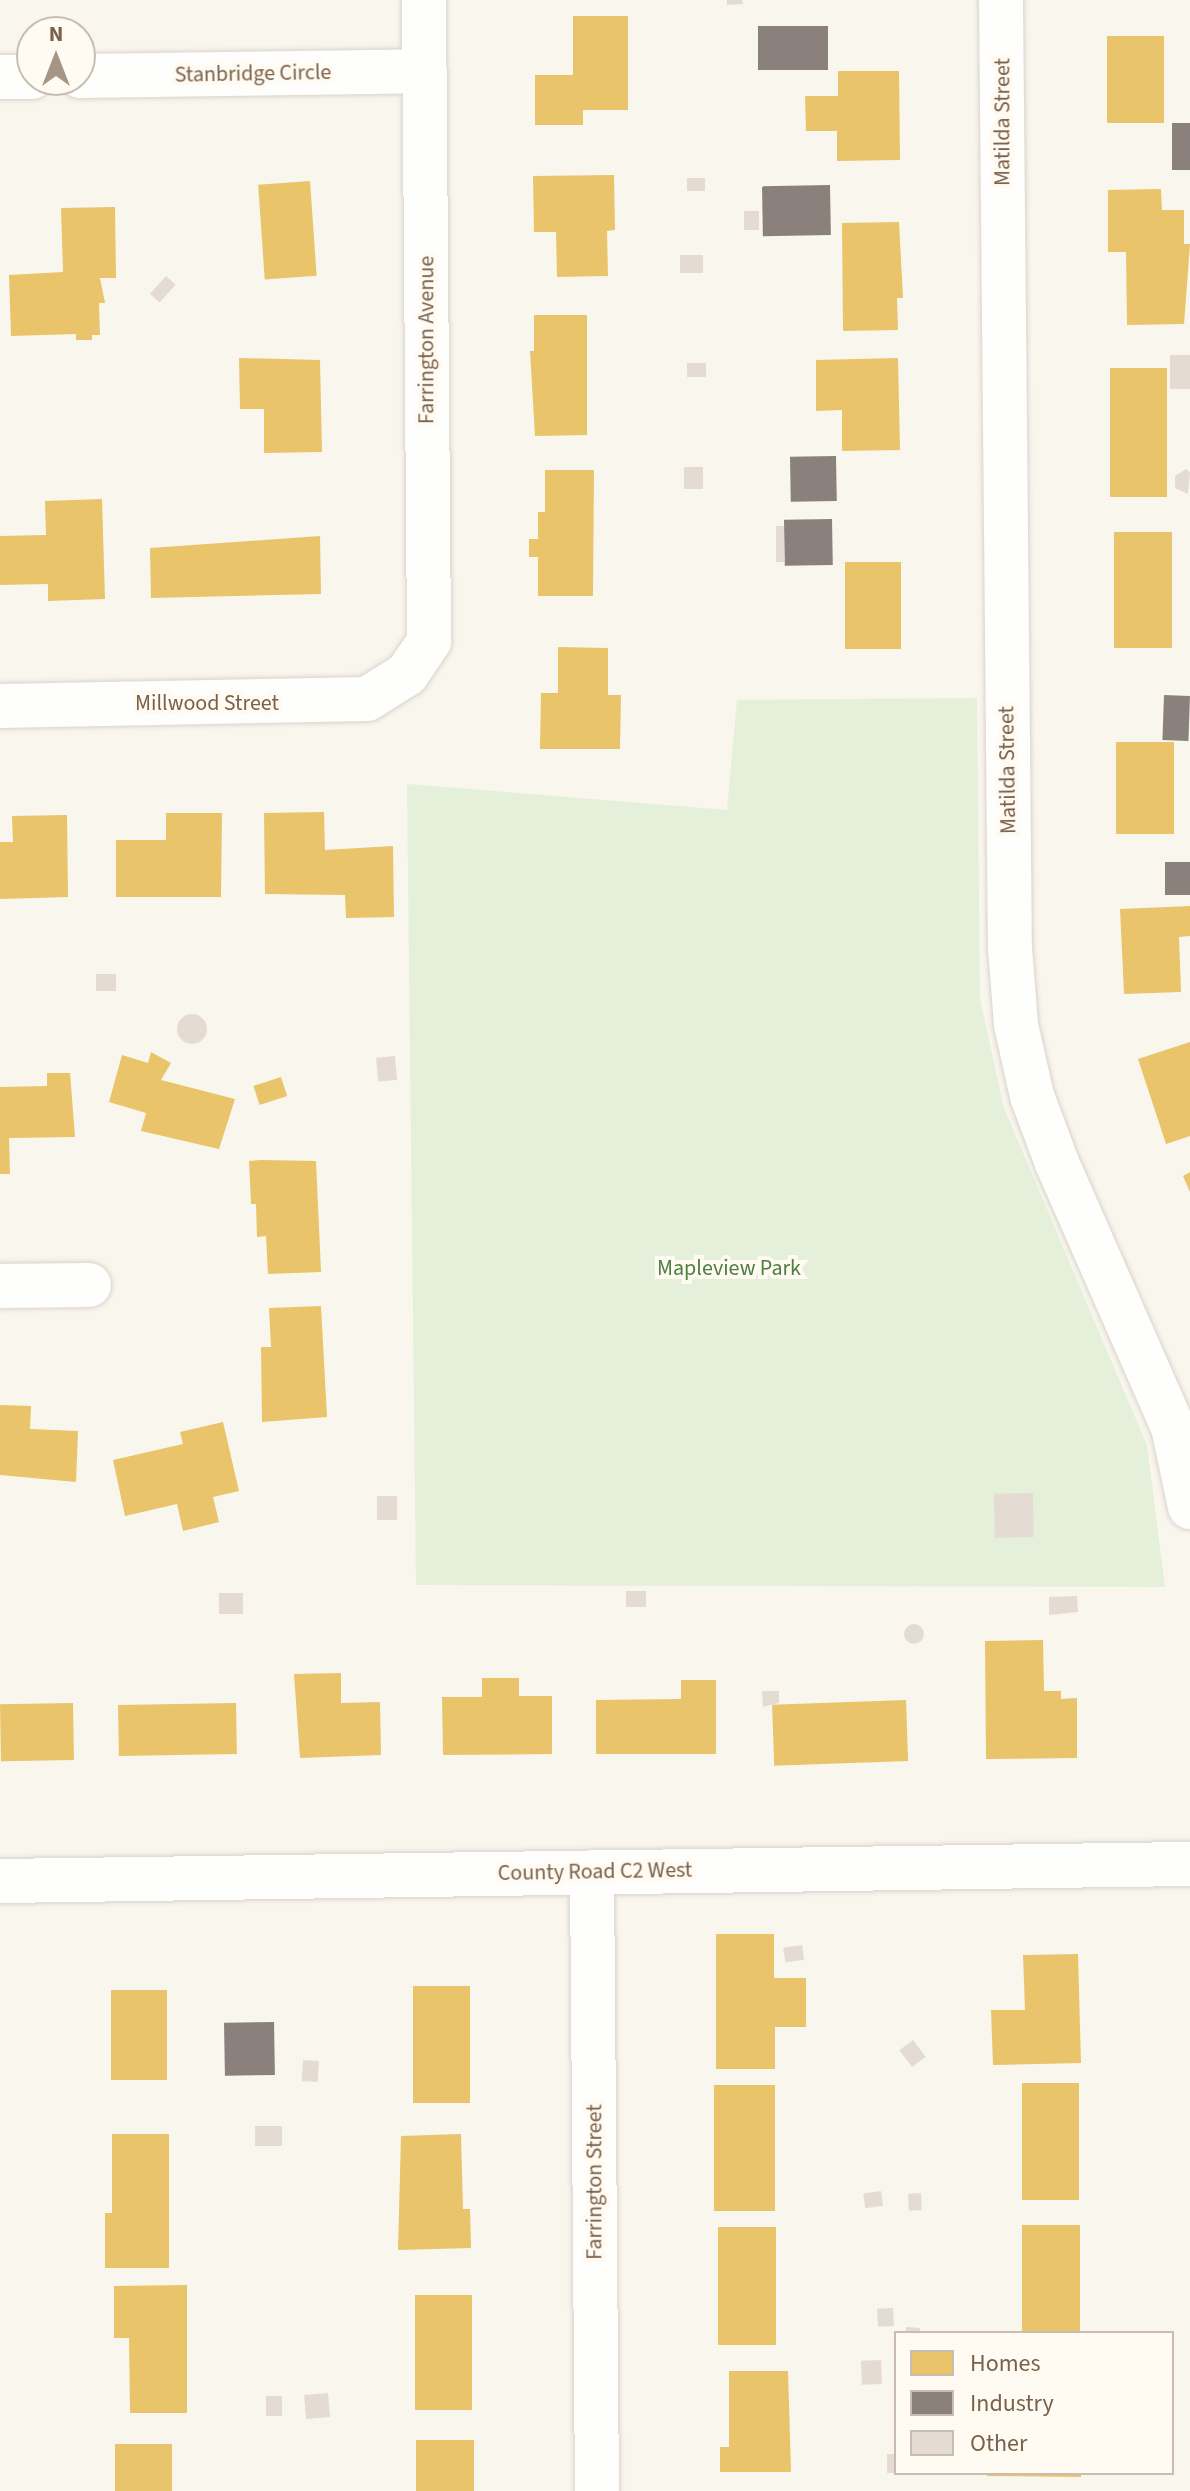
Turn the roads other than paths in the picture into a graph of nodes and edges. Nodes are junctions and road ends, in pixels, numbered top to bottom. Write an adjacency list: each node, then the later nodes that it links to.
1 (424, 0): 3 (street, Farrington Avenue)
2 (1001, 0): 9 (street, Matilda Street)
3 (425, 71): 4 (street, Stanbridge Circle); 5 (street, Farrington Avenue)
4 (96, 76)
5 (407, 674): 6 (street, Millwood Street)
6 (0, 706)
7 (89, 1285): 8 (street)
8 (0, 1286)
9 (1190, 1507)
10 (1190, 1864): 11 (street, County Road C2 West)
11 (592, 1872): 12 (street, County Road C2 West); 13 (street, Farrington Street)
12 (0, 1881)
13 (597, 2491)

